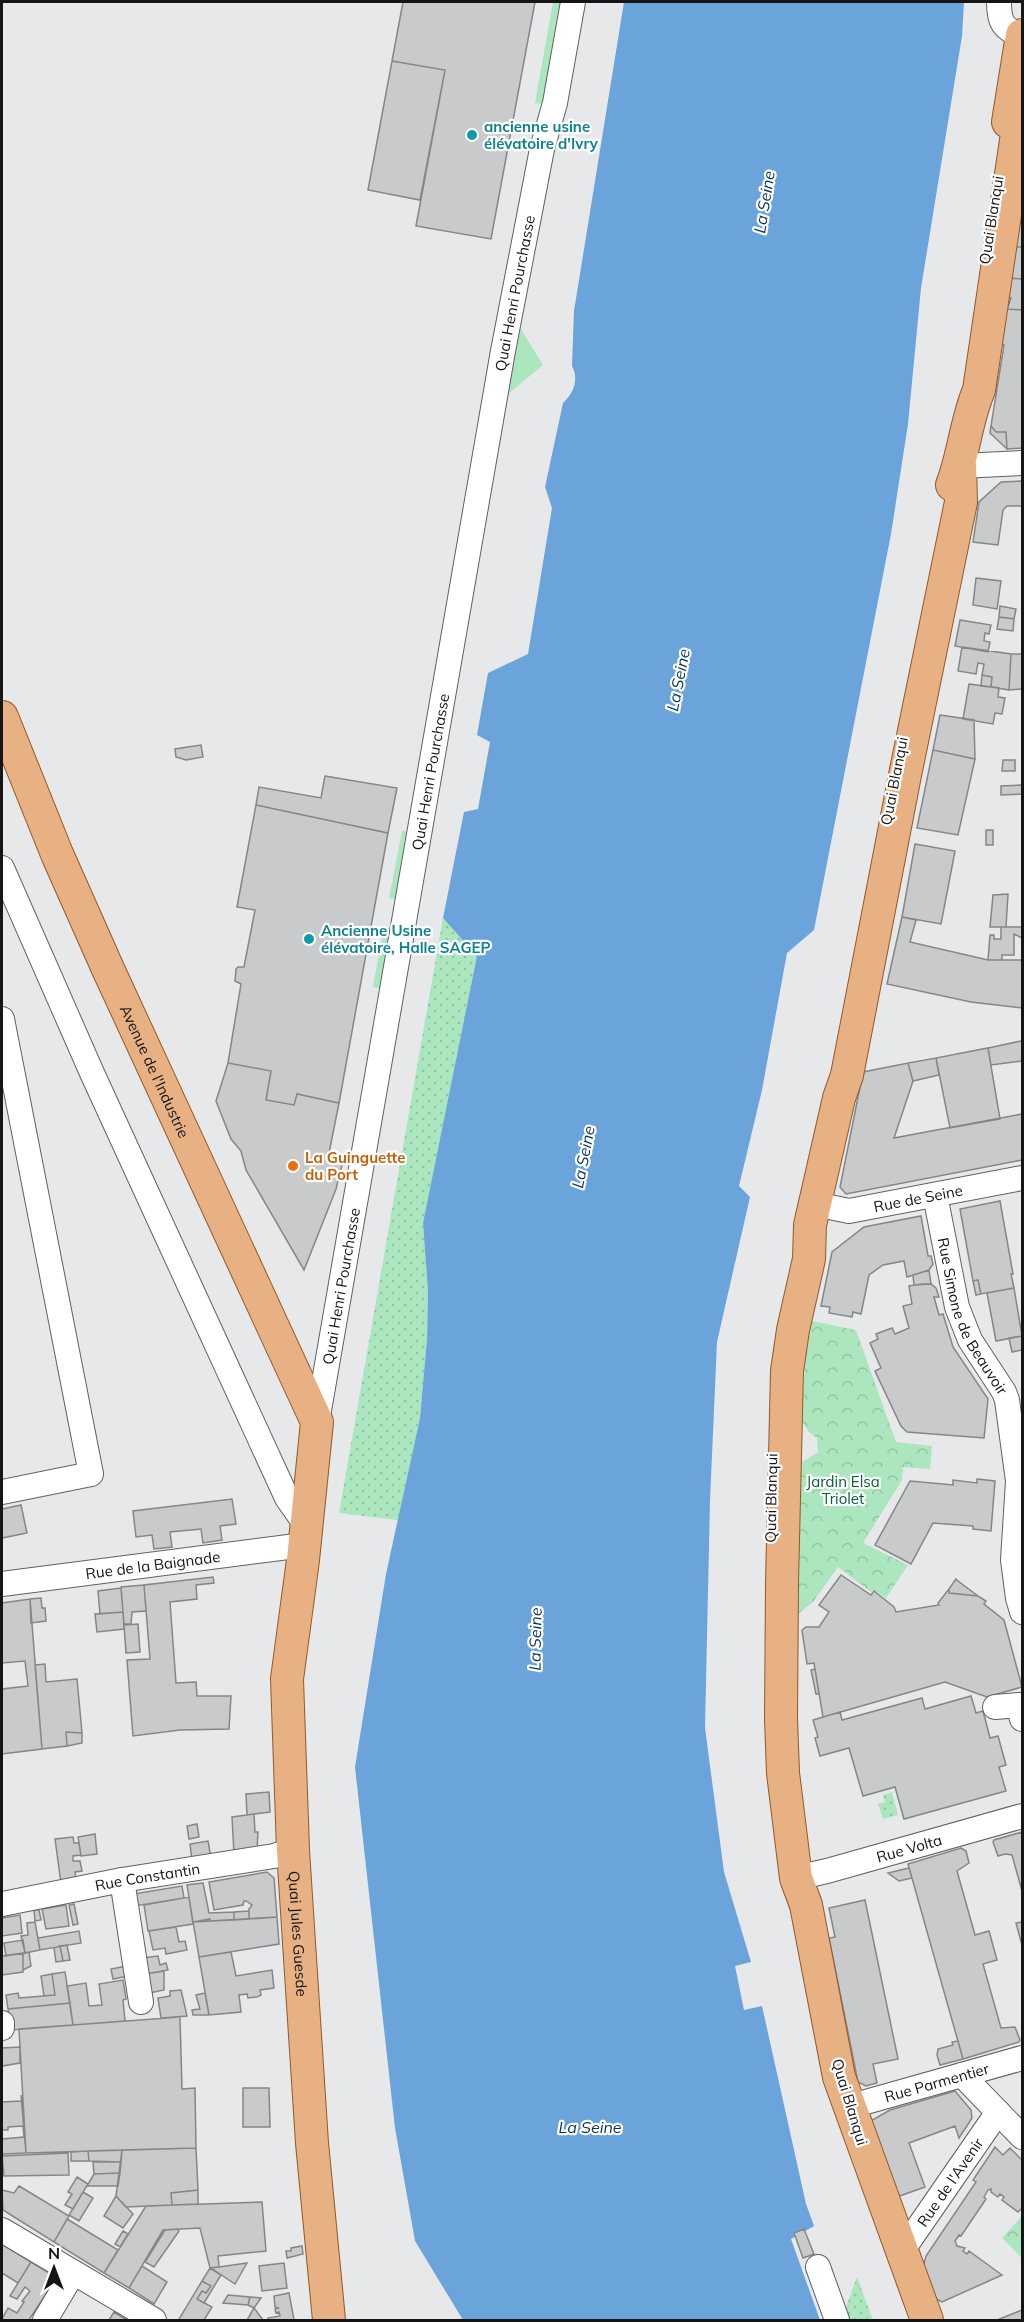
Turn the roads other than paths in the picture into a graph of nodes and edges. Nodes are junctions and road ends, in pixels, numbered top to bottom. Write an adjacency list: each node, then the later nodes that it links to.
1 (573, 2): 15 (street, Quai Henri Pourchasse)
2 (999, 2): 3 (street)
3 (1022, 36): 5 (main road, Quai Blanqui)
4 (1023, 100): 5 (main road, Quai Blanqui)
5 (972, 406): 7 (main road, Quai Blanqui)
6 (1023, 463): 7 (street)
7 (960, 466): 13 (main road, Quai Blanqui)
8 (2, 717): 15 (main road, Avenue de l'Industrie)
9 (2, 868): 17 (street)
10 (2, 1019): 16 (street)
11 (1023, 1178): 12 (street, Rue de Seine)
12 (935, 1195): 13 (street, Rue de Seine); 14 (street, Rue Simone de Beauvoir)
13 (813, 1214): 24 (main road, Quai Blanqui)
14 (1015, 1398): 19 (street, Rue Simone de Beauvoir)
15 (317, 1422): 17 (main road, Quai Henri Pourchasse)
16 (2, 1492)
17 (305, 1535): 18 (street, Rue de la Baignade); 23 (main road, Quai Jules Guesde)
18 (2, 1584)
19 (1023, 1612)
20 (995, 1707): 21 (street)
21 (1023, 1719)
22 (1023, 1816): 24 (street, Rue Volta)
23 (293, 1850): 25 (street, Rue Constantin); 41 (main road, Quai Jules Guesde)
24 (796, 1878): 32 (main road, Quai Blanqui); 43 (main road, Quai Blanqui)
25 (122, 1880): 26 (street, Rue Constantin); 27 (street)
26 (2, 1904)
27 (141, 2002)
28 (2, 2023): 29 (street)
29 (2, 2028)
30 (1023, 2058): 31 (street, Rue Parmentier)
31 (962, 2075): 32 (street, Rue Parmentier); 33 (street)
32 (848, 2107): 36 (main road, Quai Blanqui)
33 (998, 2112): 34 (street); 36 (street, Rue de l'Avenir)
34 (1023, 2137)
35 (2, 2230): 38 (street)
36 (902, 2251): 44 (main road, Quai Blanqui)
37 (818, 2267): 42 (street)
38 (73, 2273): 39 (street); 40 (street)
39 (45, 2320)
40 (154, 2320)
41 (329, 2320)
42 (837, 2320)
43 (908, 2320)
44 (927, 2320)

